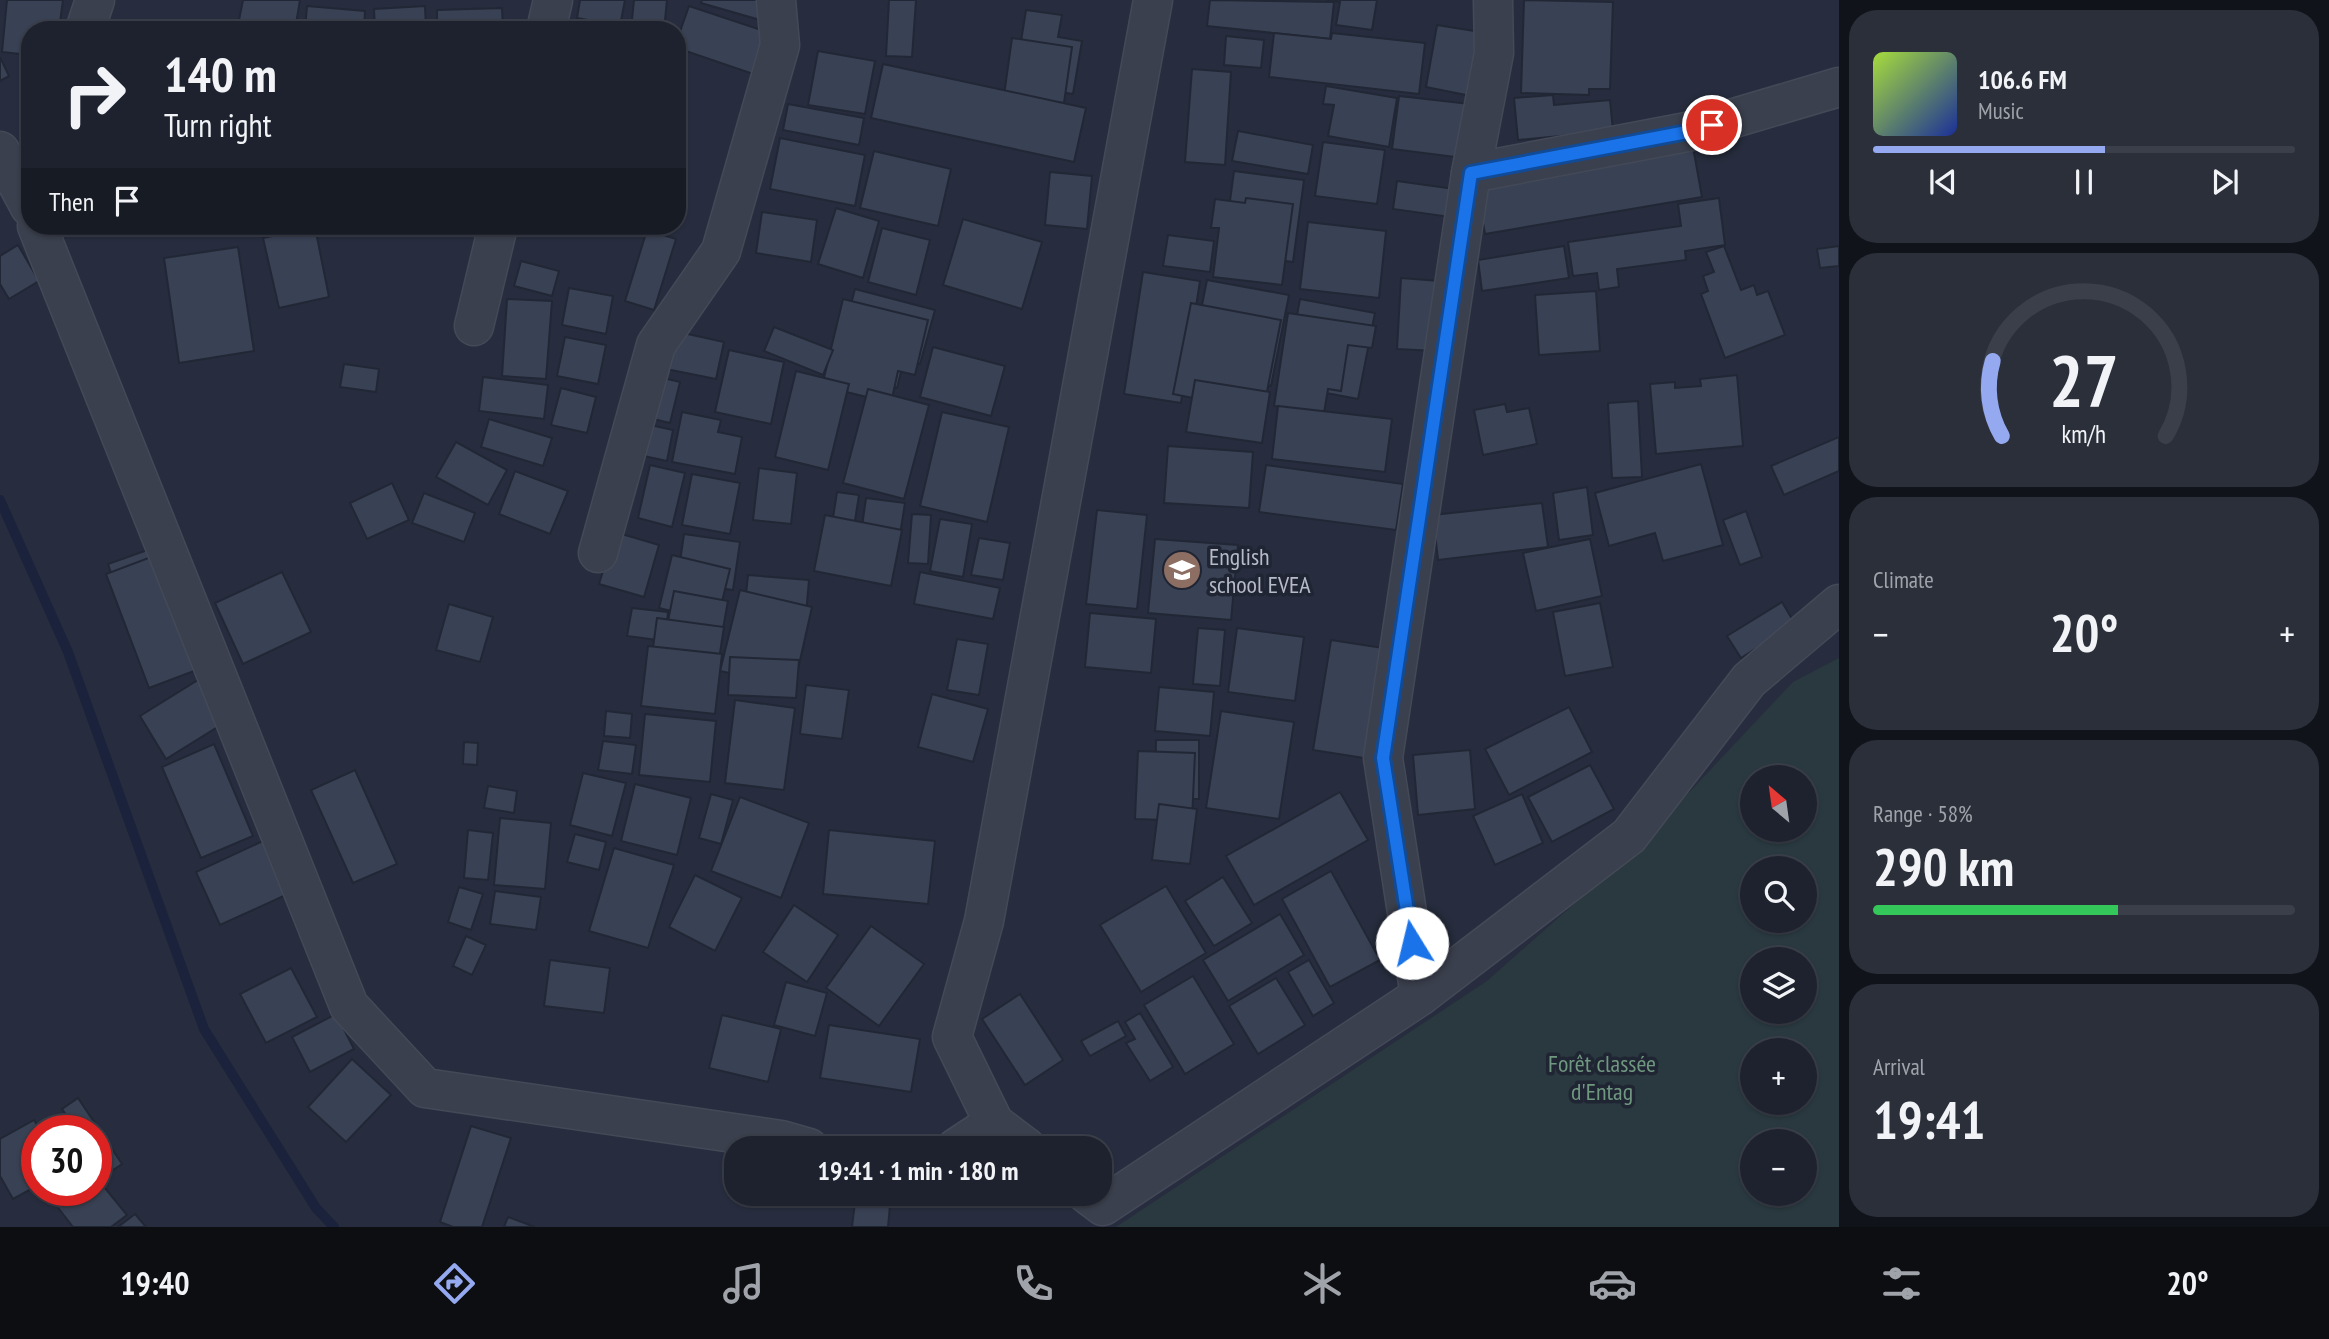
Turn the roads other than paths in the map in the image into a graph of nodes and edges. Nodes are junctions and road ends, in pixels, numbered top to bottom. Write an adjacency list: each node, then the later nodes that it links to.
1 (94, 0): 6 (street)
2 (553, 0): 7 (street)
3 (776, 0): 15 (street)
4 (1153, 0): 18 (street)
5 (1493, 0): 10 (street)
6 (88, 21)
7 (548, 21)
8 (1839, 87): 10 (street)
9 (0, 151): 11 (street)
10 (1471, 173): 17 (street)
11 (21, 190)
12 (41, 235): 19 (street)
13 (496, 235): 14 (street)
14 (474, 326)
15 (598, 553)
16 (1839, 604): 17 (street)
17 (1420, 996): 22 (street)
18 (994, 1123): 20 (street); 21 (street)
19 (754, 1136)
20 (974, 1136)
21 (1011, 1136)
22 (1112, 1200)

